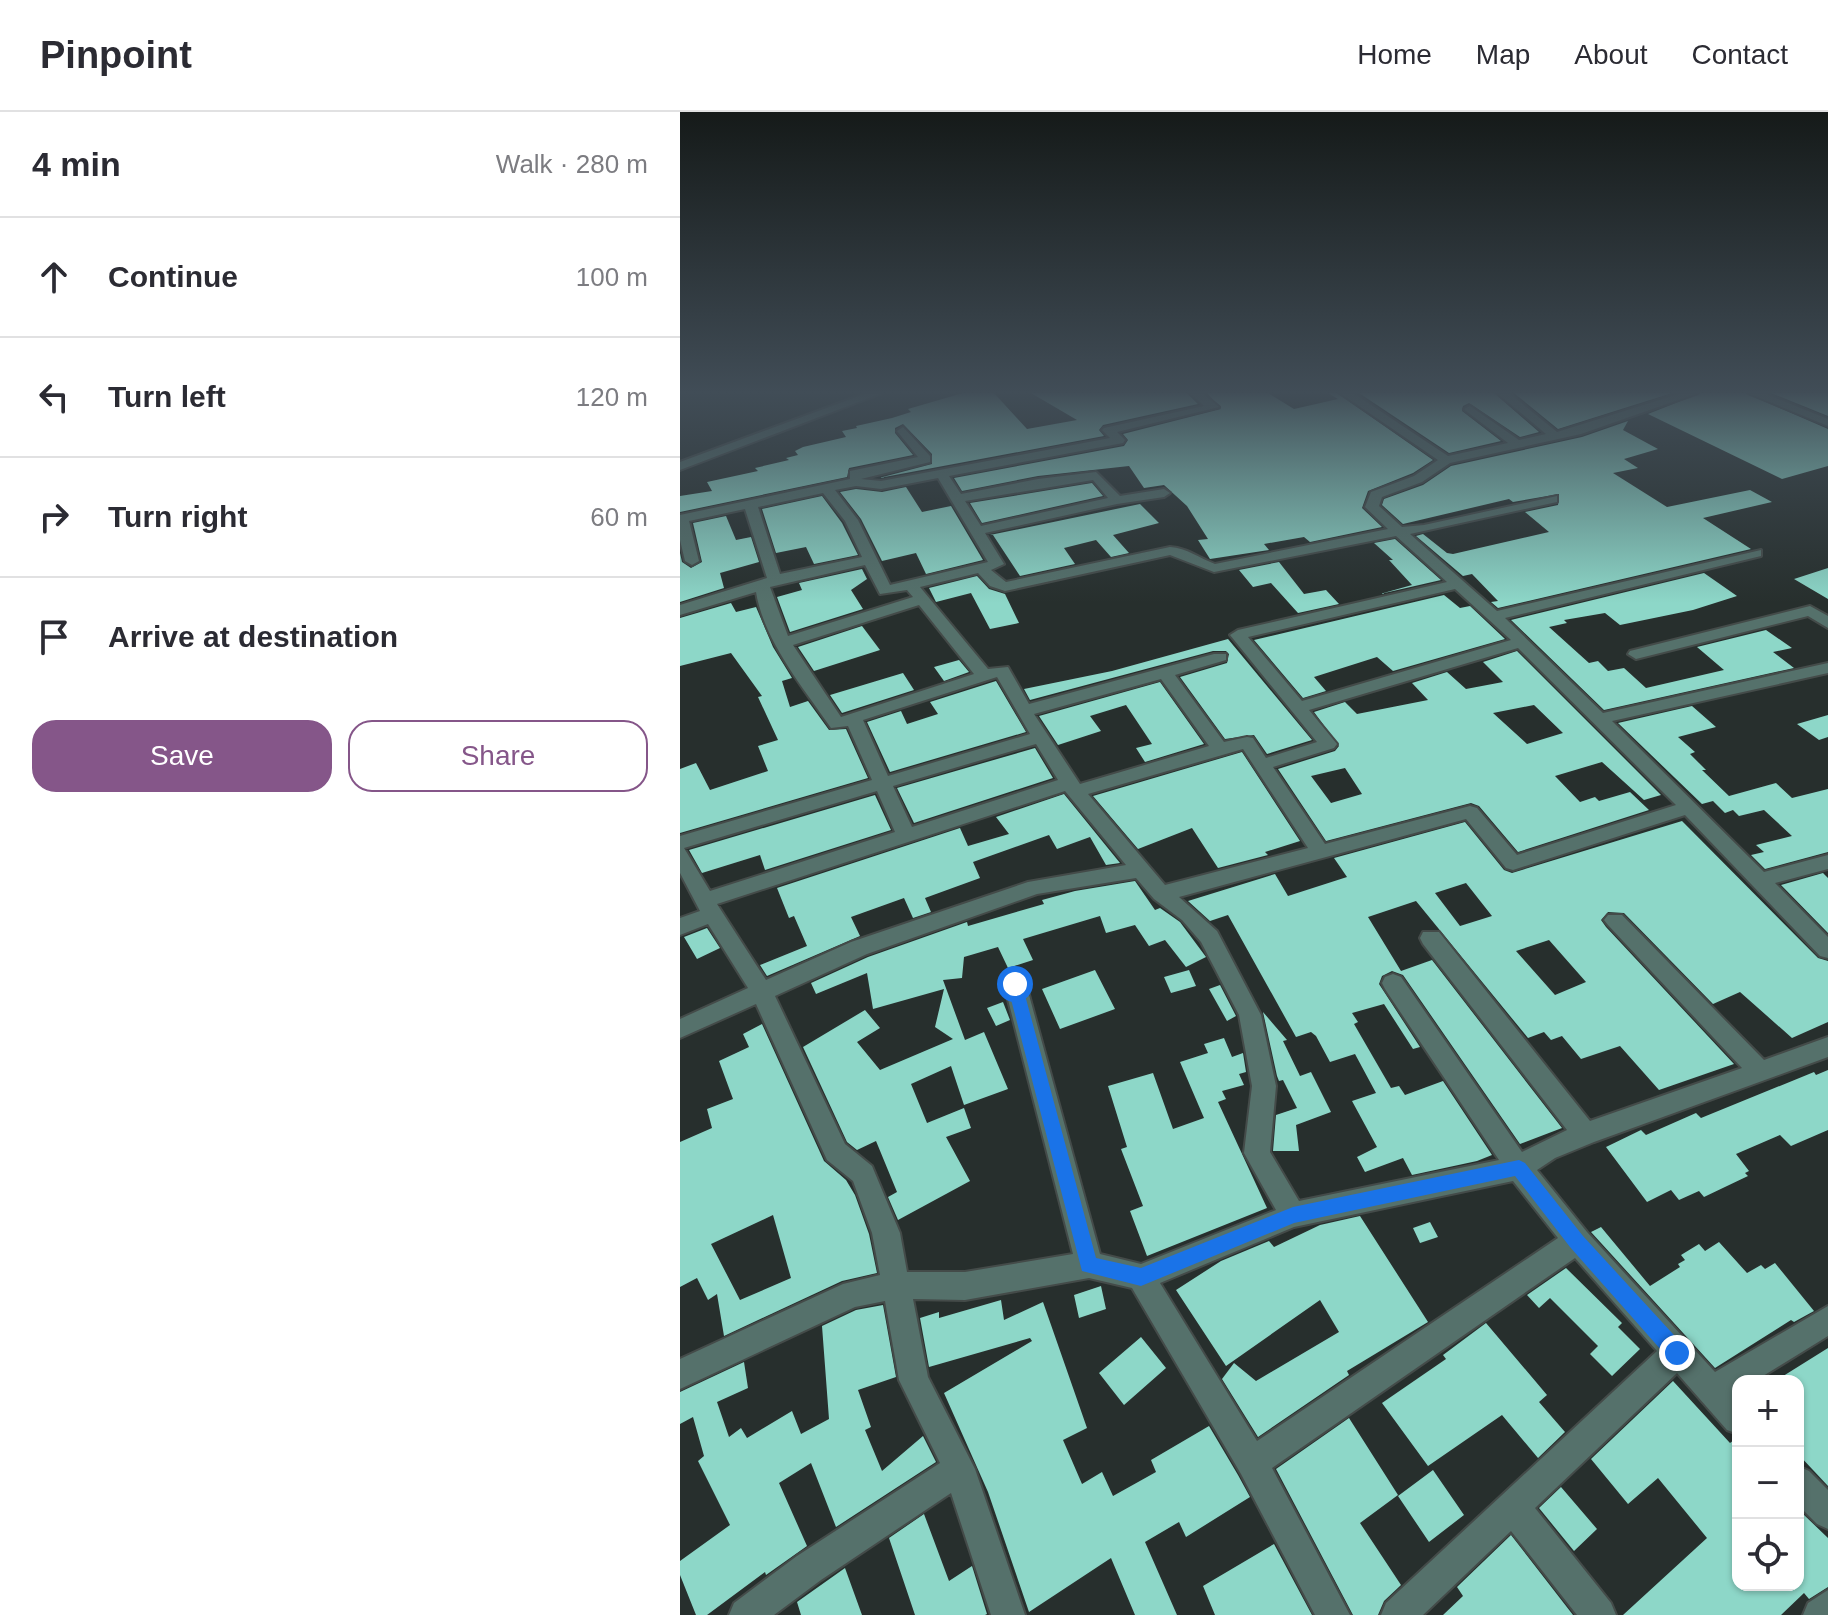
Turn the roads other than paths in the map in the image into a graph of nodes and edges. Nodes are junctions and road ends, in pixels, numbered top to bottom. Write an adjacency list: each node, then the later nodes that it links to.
1 (906, 463): 5 (street)
2 (1000, 463): 4 (street)
3 (1441, 463): 14 (street)
4 (942, 474): 5 (street); 8 (street)
5 (856, 482): 6 (street)
6 (827, 489): 11 (street); 16 (street)
7 (1164, 493): 10 (street)
8 (957, 499): 10 (street); 13 (street)
9 (1552, 499): 14 (street)
10 (1117, 500): 13 (street)
11 (751, 506): 12 (street); 19 (street)
12 (681, 519): 17 (street)
13 (977, 531): 18 (street)
14 (1398, 531): 18 (street); 20 (street)
15 (1756, 553): 24 (street)
16 (872, 559): 19 (street); 21 (street)
17 (692, 561)
18 (981, 568): 21 (street)
19 (769, 582): 23 (street); 26 (street)
20 (1458, 584): 24 (street); 33 (street)
21 (910, 585): 22 (street)
22 (922, 599): 26 (street); 32 (street)
23 (680, 610)
24 (1493, 616): 27 (street)
25 (1828, 623): 28 (street)
26 (785, 642): 35 (street)
27 (1522, 642): 33 (street); 36 (street)
28 (1636, 654)
29 (1220, 657): 31 (street)
30 (1828, 668): 36 (street)
31 (1165, 673): 34 (street); 38 (street)
32 (984, 675): 34 (street); 35 (street)
33 (1298, 708): 39 (street)
34 (1024, 711): 37 (street)
35 (853, 718): 40 (street)
36 (1600, 719): 42 (street)
37 (1040, 737): 40 (street); 41 (street)
38 (1220, 749): 39 (street); 41 (street)
39 (1262, 765): 45 (street)
40 (882, 781): 43 (street); 44 (street)
41 (1073, 787): 43 (street); 48 (street)
42 (1689, 807): 45 (street); 49 (street)
43 (906, 835): 51 (street)
44 (680, 843)
45 (1319, 850): 50 (street)
46 (680, 854): 51 (street)
47 (1828, 862): 49 (street)
48 (1142, 870): 50 (street); 58 (street)
49 (1760, 880): 55 (street)
50 (1161, 894): 64 (street)
51 (708, 907): 53 (street); 58 (street)
52 (1615, 920): 61 (street)
53 (680, 927)
54 (1431, 938): 62 (street)
55 (1828, 950)
56 (1393, 983): 63 (street)
57 (1015, 984): 66 (street)
58 (762, 992): 59 (street); 68 (street)
59 (680, 1029)
60 (1828, 1047): 61 (street)
61 (1761, 1072): 62 (street)
62 (1585, 1134): 63 (street)
63 (1519, 1168): 64 (street); 65 (street)
64 (1293, 1215): 67 (street)
65 (1577, 1241): 70 (street); 74 (street)
66 (1089, 1265): 67 (street); 68 (street)
67 (1141, 1277): 74 (street)
68 (896, 1285): 71 (street); 75 (street)
69 (1828, 1320): 72 (street)
70 (1677, 1353): 72 (street); 77 (street)
71 (680, 1374)
72 (1711, 1391): 73 (street)
73 (1732, 1413)
74 (1252, 1463): 82 (street)
75 (959, 1469): 80 (street); 81 (street)
76 (1804, 1488): 78 (street)
77 (1513, 1507): 83 (street); 84 (street)
78 (1828, 1513)
79 (1828, 1607): 85 (street)
80 (746, 1615)
81 (1008, 1615)
82 (1333, 1615)
83 (1398, 1615)
84 (1599, 1615)
85 (1820, 1615)

